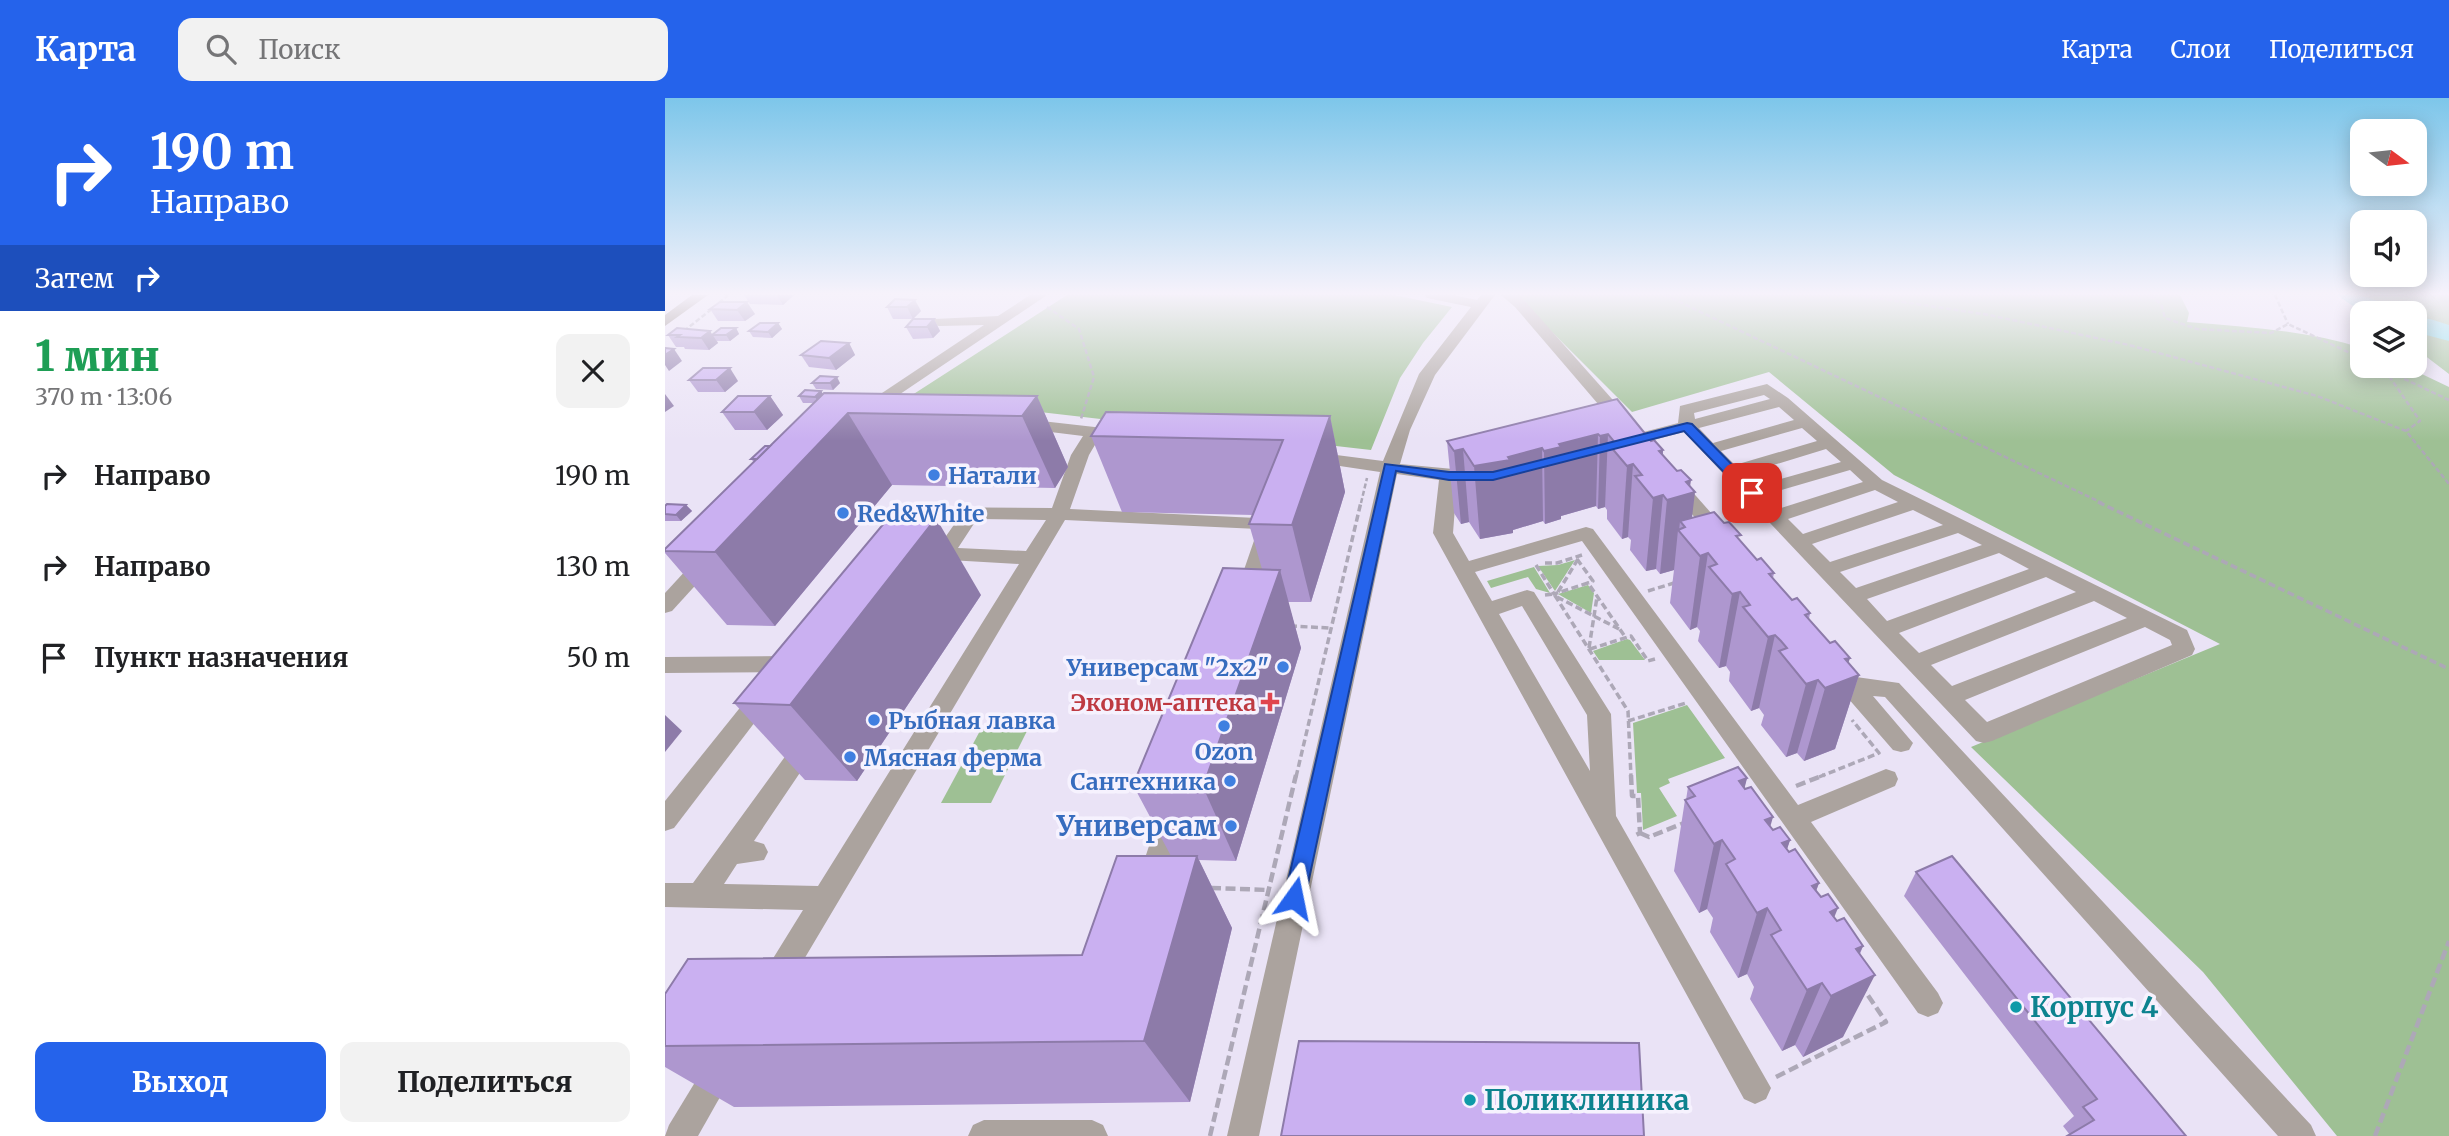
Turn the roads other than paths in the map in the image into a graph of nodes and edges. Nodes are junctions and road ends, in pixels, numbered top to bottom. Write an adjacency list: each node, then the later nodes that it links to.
1 (967, 343): 4 (street)
2 (1451, 343): 18 (street)
3 (1554, 343): 15 (street)
4 (869, 406): 5 (street); 6 (street)
5 (891, 408)
6 (851, 420)
7 (1805, 422): 10 (street); 12 (street); 14 (street)
8 (1013, 423): 9 (street)
9 (1087, 426): 11 (street); 26 (street)
10 (1687, 426): 14 (street); 15 (street)
11 (1136, 437)
12 (1829, 443): 17 (street); 19 (street)
13 (1606, 447): 15 (street)
14 (1709, 449): 19 (street)
15 (1650, 454): 32 (street)
16 (1301, 456): 18 (street)
17 (1853, 464): 22 (street); 23 (street)
18 (1380, 465): 20 (street); 73 (street)
19 (1731, 472): 23 (street)
20 (1449, 476): 21 (street); 36 (street)
21 (1493, 476)
22 (1876, 484): 24 (street); 27 (street)
23 (1752, 493): 27 (street)
24 (1914, 503): 28 (street); 29 (street)
25 (972, 513): 26 (street); 34 (street); 39 (street)
26 (1059, 514): 35 (street); 45 (street)
27 (1775, 517): 29 (street)
28 (1959, 526): 30 (street); 37 (street)
29 (1799, 542): 37 (street)
30 (1999, 546): 38 (street); 41 (street)
31 (719, 547): 42 (street)
32 (1730, 547)
33 (951, 554): 35 (street)
34 (872, 556)
35 (1033, 558): 61 (street)
36 (1463, 569): 43 (street); 56 (street)
37 (1826, 570): 41 (street)
38 (2046, 570): 40 (street); 46 (street)
39 (924, 581)
40 (2094, 593): 44 (street); 48 (street)
41 (1852, 597): 46 (street)
42 (665, 606)
43 (1487, 610): 57 (street); 57 (street)
44 (2145, 619): 51 (street); 51 (street)
45 (1235, 624)
46 (1884, 630): 48 (street)
47 (1819, 649): 50 (street)
48 (1915, 663): 51 (street)
49 (665, 665): 58 (street)
50 (1850, 685): 53 (street); 74 (street)
51 (1948, 697)
52 (819, 729): 60 (street)
53 (1902, 743)
54 (1886, 779): 56 (street)
55 (1179, 795): 62 (street)
56 (1793, 818): 66 (street)
57 (1604, 819): 68 (street)
58 (665, 820)
59 (665, 895): 60 (street)
60 (700, 895): 61 (street)
61 (825, 898): 63 (street)
62 (1142, 898)
63 (777, 977): 64 (street); 65 (street)
64 (804, 977)
65 (763, 1000)
66 (1928, 1003)
67 (736, 1045): 69 (street)
68 (1762, 1084)
69 (680, 1136)
70 (984, 1136): 71 (street)
71 (1069, 1136): 72 (street)
72 (1092, 1136)
73 (1243, 1136)
74 (2300, 1136)

